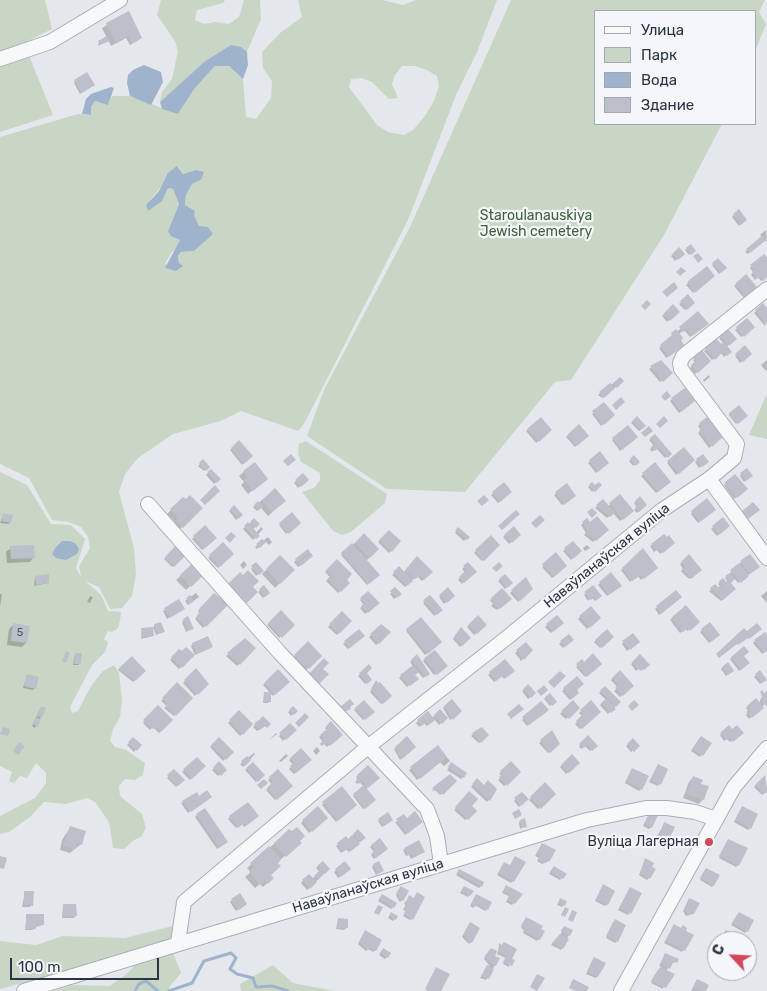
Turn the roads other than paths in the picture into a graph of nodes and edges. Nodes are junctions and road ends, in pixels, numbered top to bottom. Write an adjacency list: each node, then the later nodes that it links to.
1 (120, 0): 2 (street)
2 (0, 59)
3 (767, 290): 4 (street, Наваўланаўская вуліца)
4 (709, 479): 6 (street); 7 (street, Наваўланаўская вуліца)
5 (148, 504): 7 (street)
6 (767, 558)
7 (369, 746): 10 (street); 11 (street, Наваўланаўская вуліца)
8 (767, 748): 9 (street)
9 (716, 819): 10 (street, Наваўланаўская вуліца); 13 (street)
10 (441, 864): 11 (street, Наваўланаўская вуліца)
11 (178, 943): 12 (street, Наваўланаўская вуліца)
12 (24, 991)
13 (621, 991)

